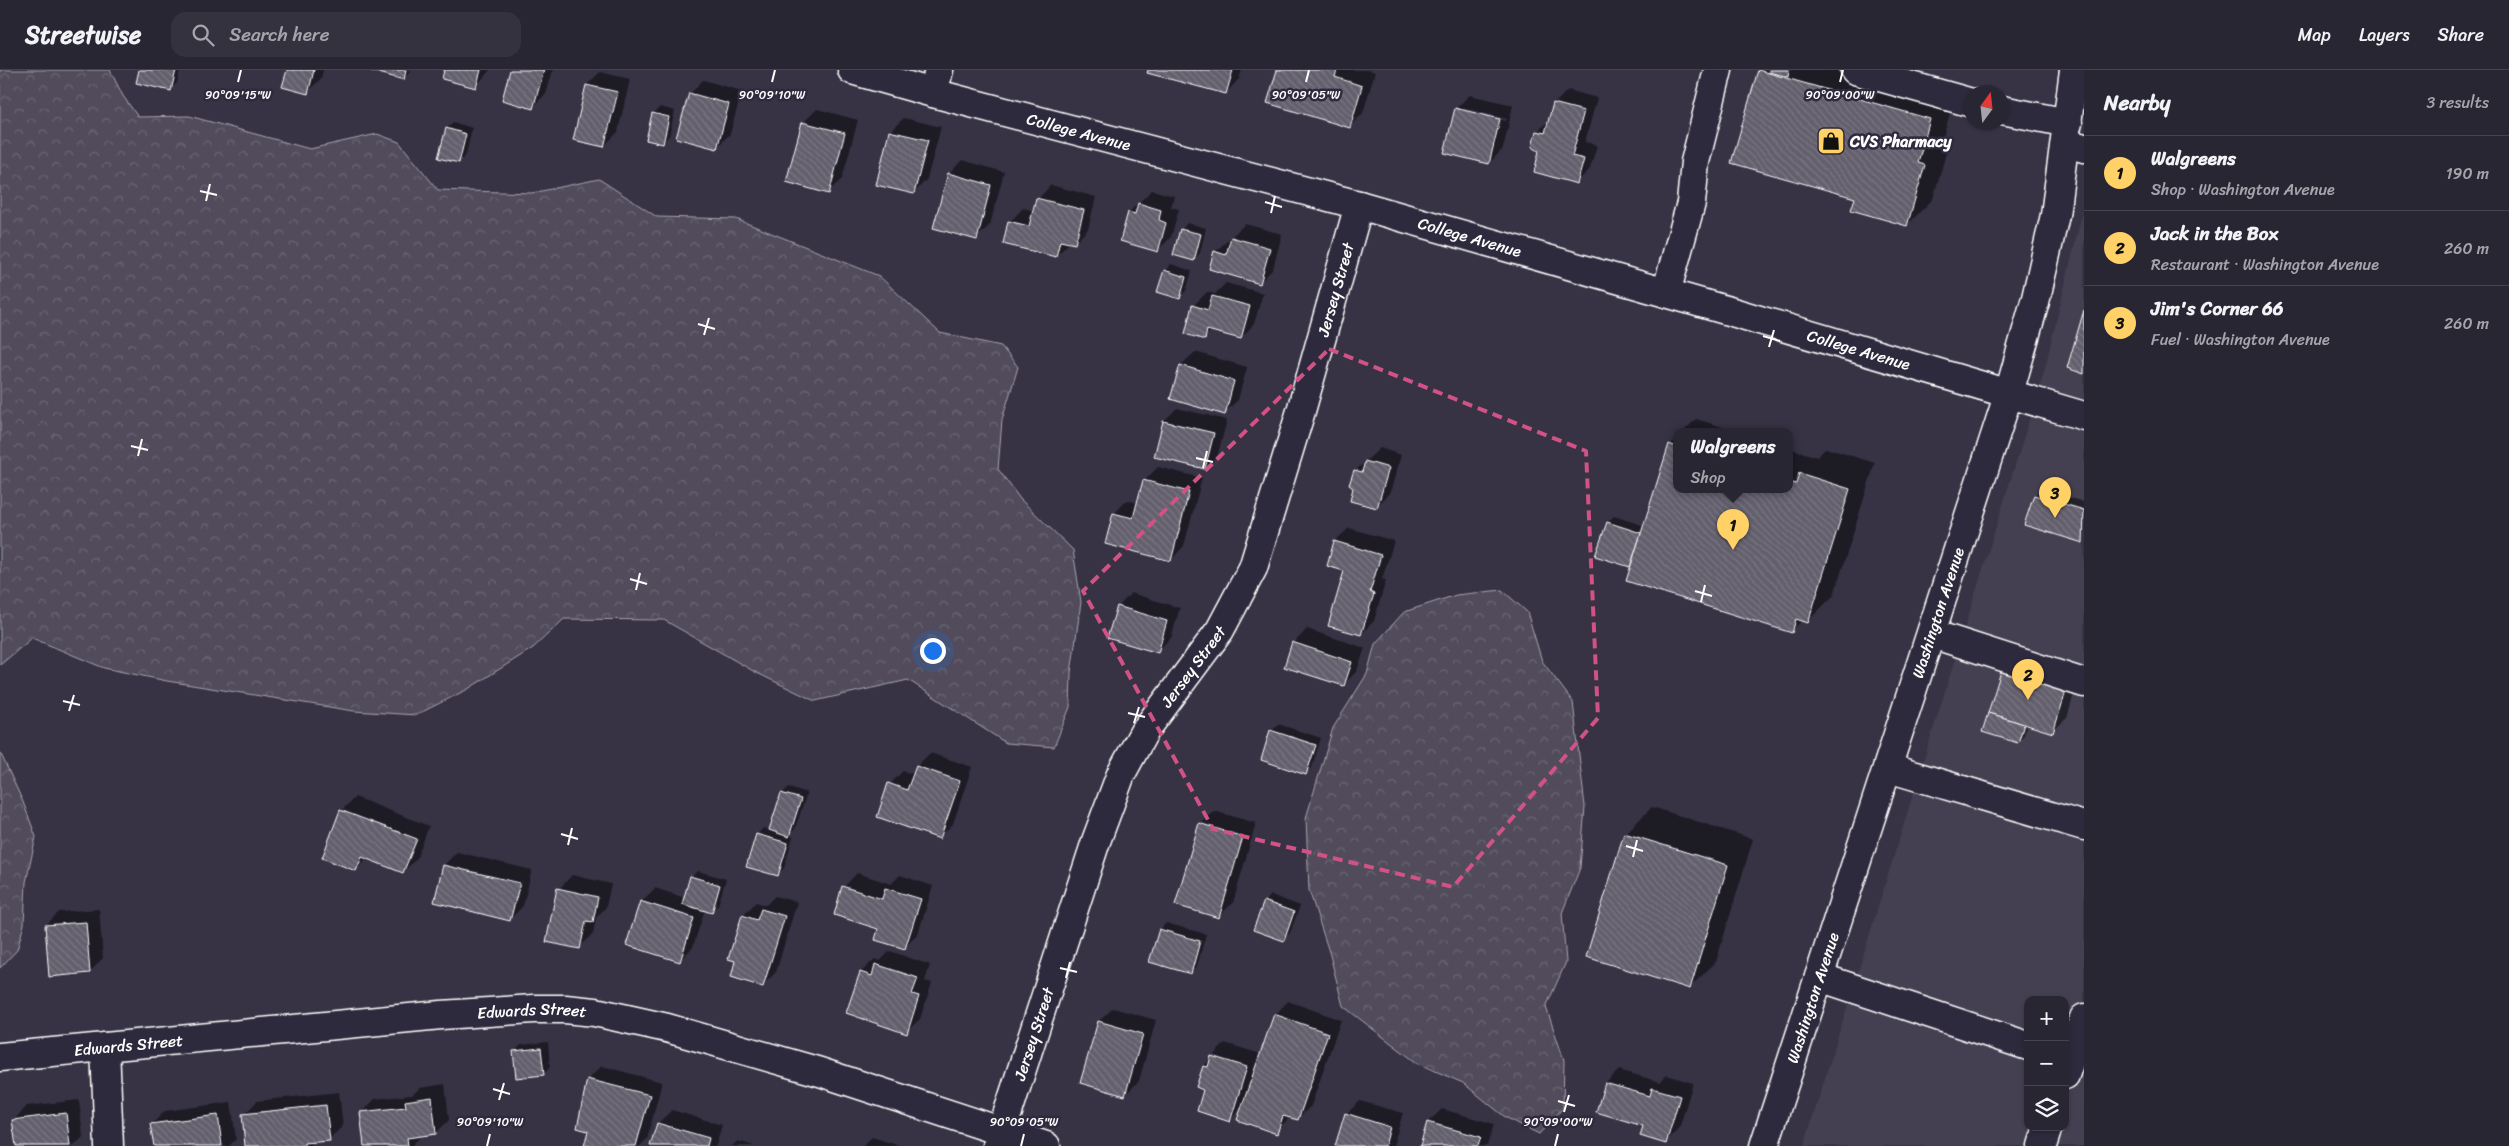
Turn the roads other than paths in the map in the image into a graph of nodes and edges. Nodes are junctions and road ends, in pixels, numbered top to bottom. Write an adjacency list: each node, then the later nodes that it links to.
1 (855, 70): 5 (main road, College Avenue)
2 (1718, 70): 10 (main road)
3 (1855, 70): 6 (main road)
4 (2074, 70): 8 (main road, Washington Avenue)
5 (936, 82): 9 (main road, College Avenue)
6 (1964, 101)
7 (2009, 113): 8 (main road)
8 (2073, 138): 11 (main road, Washington Avenue)
9 (1359, 205): 10 (main road, College Avenue); 24 (main road, Jersey Street)
10 (1666, 293): 11 (main road, College Avenue)
11 (2009, 393): 12 (main road, College Avenue); 13 (main road, Washington Avenue)
12 (2084, 416)
13 (1932, 634): 14 (main road); 15 (main road, Washington Avenue)
14 (2084, 683)
15 (1888, 768): 16 (main road); 17 (main road, Washington Avenue)
16 (2084, 826)
17 (1819, 977): 19 (main road); 27 (main road, Washington Avenue)
18 (2084, 1018): 22 (main road)
19 (2024, 1045)
20 (105, 1047): 21 (main road, Edwards Street); 24 (main road, Edwards Street); 25 (main road)
21 (0, 1057)
22 (2069, 1059)
23 (2047, 1131): 28 (main road)
24 (999, 1139): 26 (main road, Edwards Street)
25 (108, 1146)
26 (1046, 1146)
27 (1764, 1146)
28 (2042, 1146)

